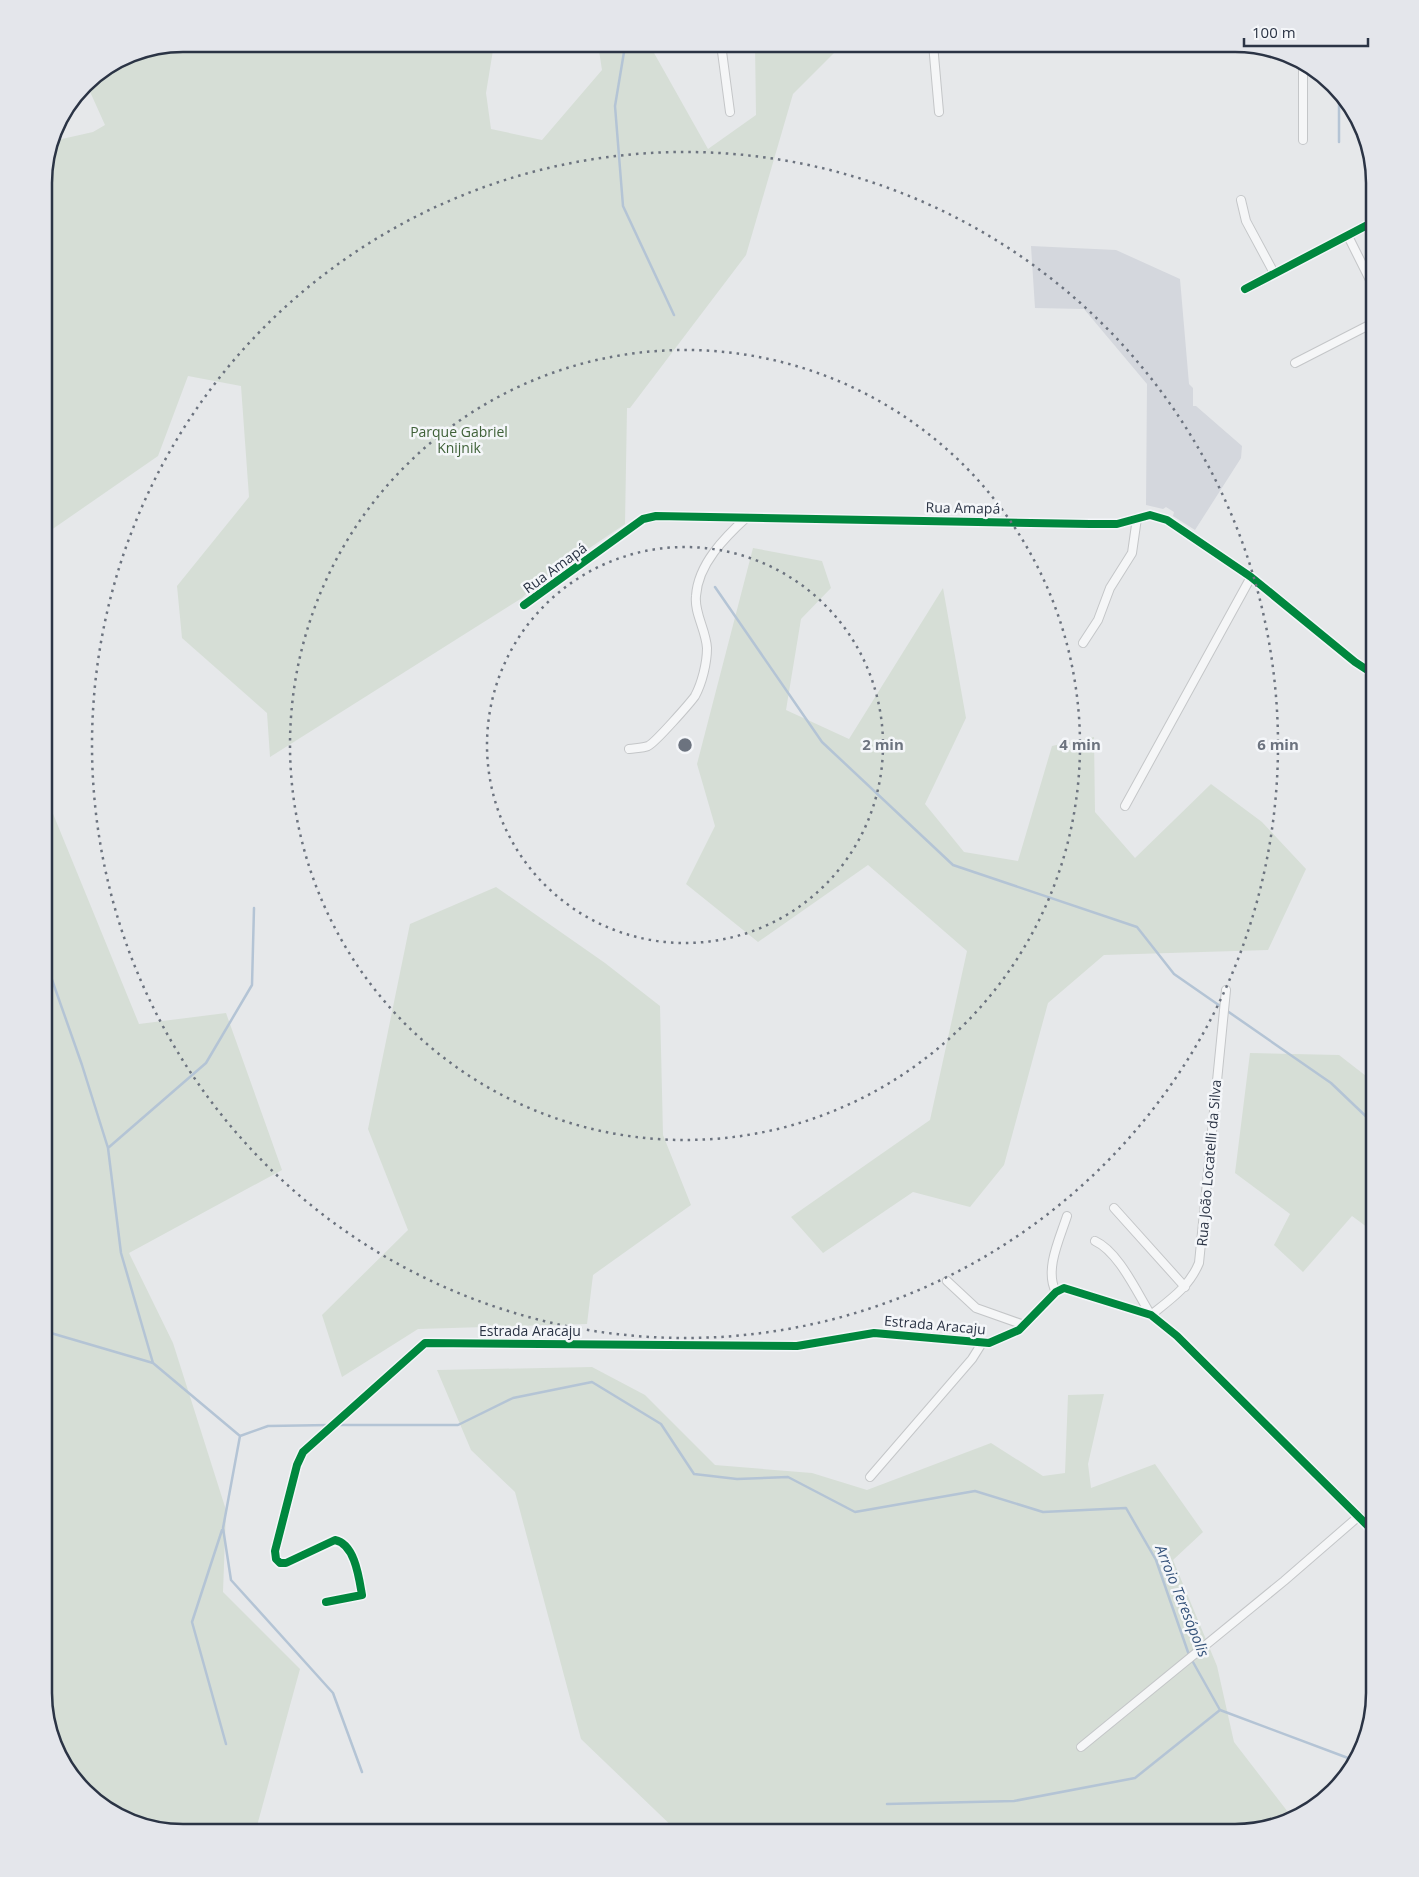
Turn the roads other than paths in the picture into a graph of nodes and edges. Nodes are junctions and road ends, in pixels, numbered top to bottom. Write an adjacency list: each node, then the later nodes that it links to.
1 (722, 53): 4 (street)
2 (934, 53): 5 (street)
3 (1304, 72): 6 (street)
4 (730, 112)
5 (939, 112)
6 (1303, 140)
7 (1241, 200): 11 (street)
8 (1366, 226): 9 (street)
9 (1348, 236): 10 (street); 11 (street)
10 (1366, 272)
11 (1274, 273): 12 (street)
12 (1245, 289)
13 (1366, 327): 14 (street)
14 (1294, 363)
15 (747, 518): 16 (street, Rua Amapá); 18 (street, Rua Amapá); 21 (street)
16 (1138, 518): 17 (street, Rua Amapá); 19 (street)
17 (1251, 576): 20 (street, Rua Amapá); 22 (street)
18 (524, 606)
19 (1083, 643)
20 (1366, 669)
21 (630, 749)
22 (1125, 806)
23 (1226, 990): 28 (street, Rua João Locatelli da Silva)
24 (1114, 1208): 28 (street)
25 (1067, 1216): 29 (street)
26 (1095, 1241): 30 (street)
27 (947, 1282): 31 (street)
28 (1185, 1288): 30 (street, Rua João Locatelli da Silva)
29 (1056, 1292): 30 (street); 31 (street, Estrada Aracaju)
30 (1151, 1315): 34 (street)
31 (1024, 1325): 32 (street, Estrada Aracaju)
32 (982, 1343): 33 (street); 36 (street, Estrada Aracaju)
33 (870, 1477)
34 (1359, 1516): 35 (street); 37 (street)
35 (1366, 1523)
36 (326, 1602)
37 (1081, 1747)

